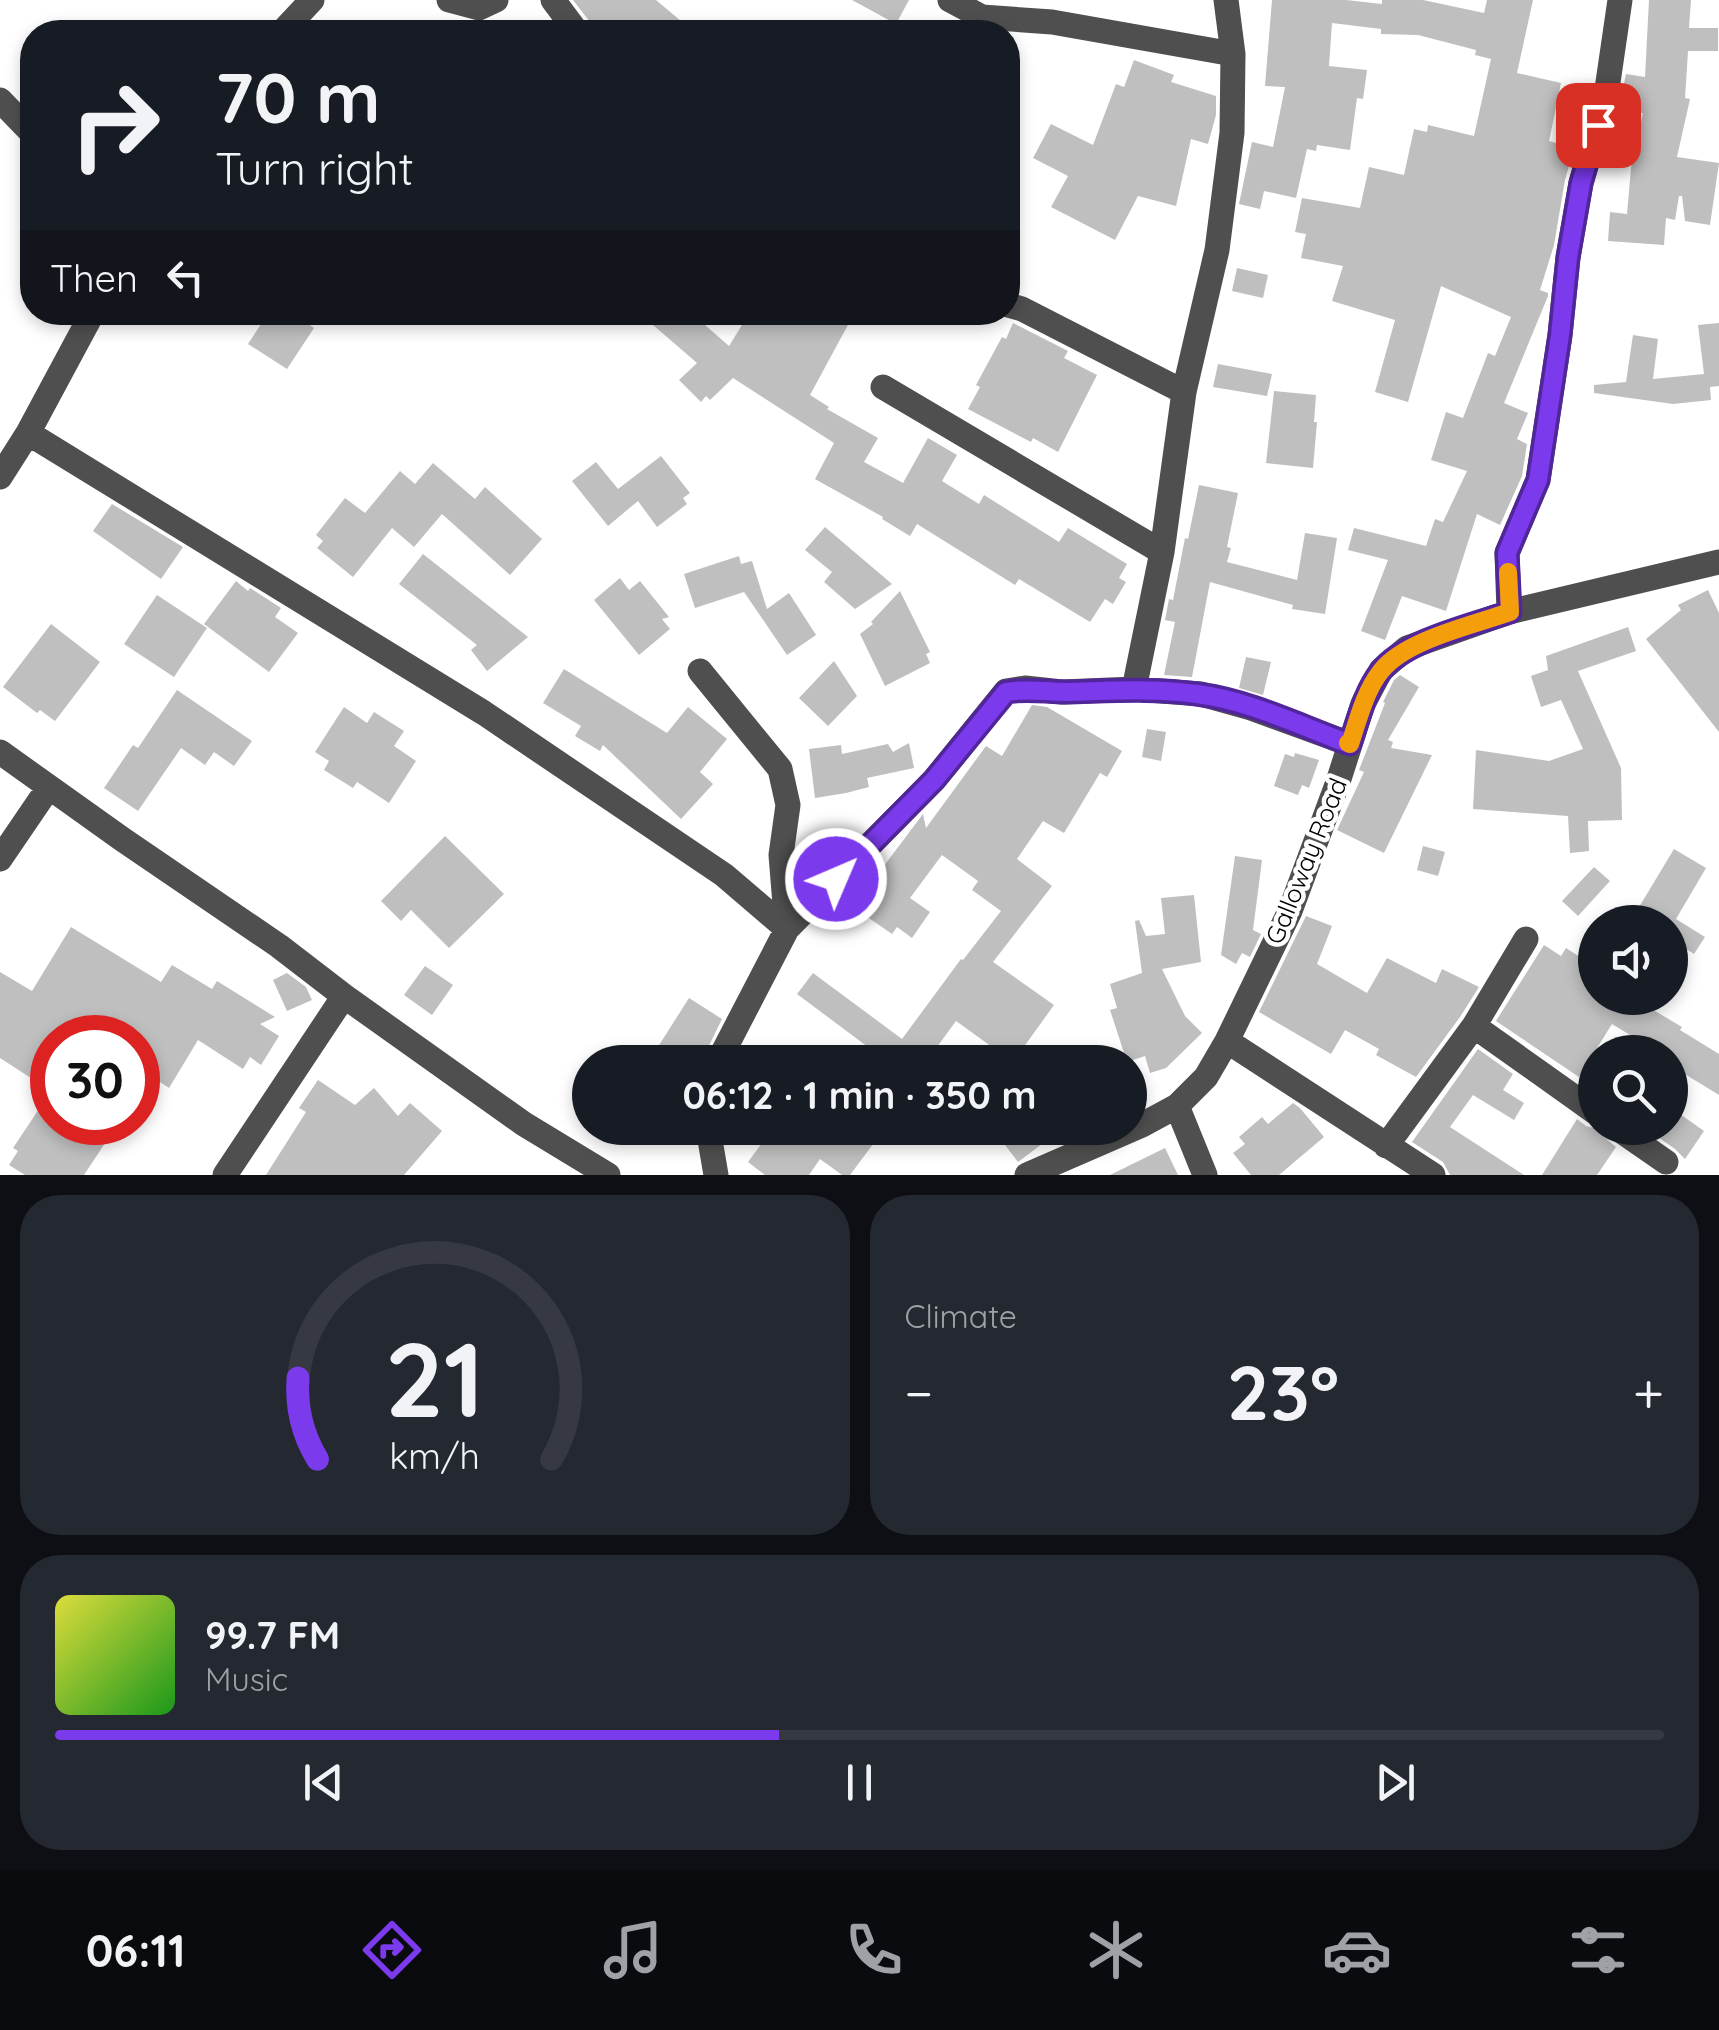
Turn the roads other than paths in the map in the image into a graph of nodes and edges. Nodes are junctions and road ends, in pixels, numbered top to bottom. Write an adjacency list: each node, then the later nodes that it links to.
1 (312, 0): 7 (street)
2 (449, 0): 3 (street)
3 (496, 0)
4 (950, 0): 8 (street)
5 (1226, 0): 8 (street)
6 (1620, 0): 19 (street)
7 (293, 20)
8 (1234, 54): 14 (street)
9 (0, 100): 10 (street)
10 (20, 121)
11 (1020, 308): 14 (street)
12 (86, 325): 15 (street)
13 (883, 387): 17 (street)
14 (1184, 392): 17 (street)
15 (28, 433): 16 (street); 26 (street)
16 (0, 477)
17 (1162, 552): 21 (street)
18 (1719, 562): 19 (street, Galloway Road)
19 (1510, 612): 22 (street, Galloway Road)
20 (700, 671): 26 (street)
21 (1134, 689): 22 (street); 26 (street)
22 (1350, 744): 30 (street, Galloway Road)
23 (0, 752): 24 (street)
24 (49, 787): 25 (street); 28 (street)
25 (0, 859)
26 (787, 929): 31 (street)
27 (1526, 939): 29 (street)
28 (344, 996): 38 (street); 39 (street)
29 (1474, 1026): 32 (street); 36 (street)
30 (1227, 1041): 33 (street, Galloway Road); 36 (street)
31 (727, 1045)
32 (1578, 1100)
33 (1177, 1106): 41 (street, Galloway Road); 42 (street)
34 (711, 1145): 40 (street)
35 (1642, 1145): 37 (street)
36 (1386, 1146): 43 (street)
37 (1666, 1162)
38 (224, 1175)
39 (608, 1175)
40 (716, 1175)
41 (1027, 1175)
42 (1205, 1175)
43 (1433, 1175)

